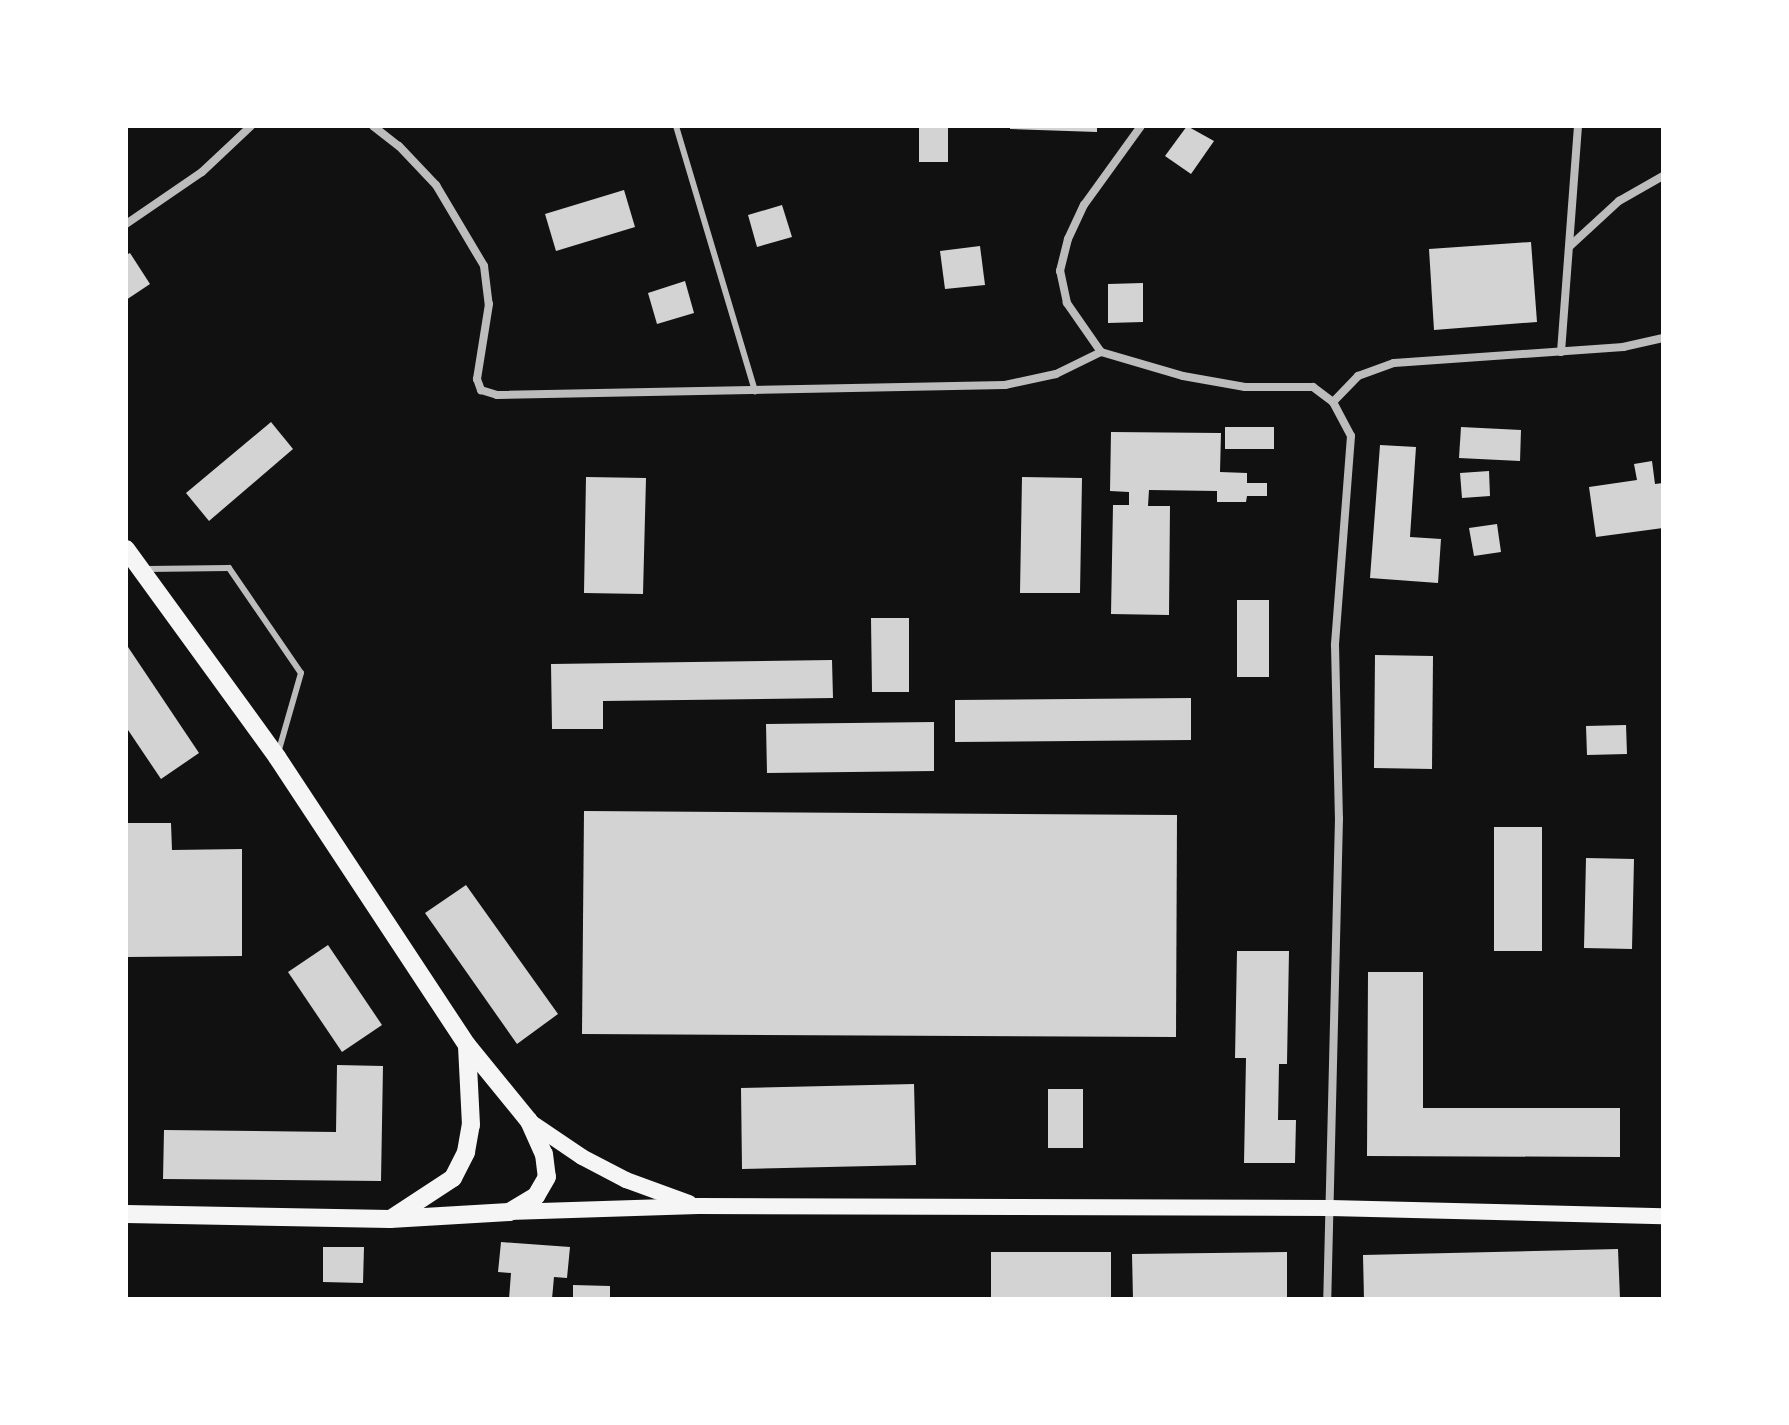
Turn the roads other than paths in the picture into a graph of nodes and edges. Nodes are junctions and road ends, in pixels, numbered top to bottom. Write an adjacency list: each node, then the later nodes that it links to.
1 (251, 126): 7 (street)
2 (373, 126): 12 (street)
3 (676, 126): 12 (lane)
4 (1141, 126): 10 (street)
5 (1578, 126): 8 (street)
6 (1663, 176): 8 (street)
7 (126, 224)
8 (1569, 246): 11 (street)
9 (1663, 338): 11 (street)
10 (1101, 352): 12 (street); 13 (street)
11 (1561, 352): 13 (street)
12 (755, 391)
13 (1333, 402): 20 (street)
14 (126, 549): 15 (main road)
15 (141, 569): 16 (main road); 16 (lane)
16 (277, 757): 17 (main road)
17 (467, 1045): 18 (main road); 24 (main road)
18 (529, 1121): 19 (main road); 21 (main road)
19 (698, 1206): 20 (main road); 21 (main road)
20 (1330, 1208): 23 (main road); 25 (street)
21 (509, 1212): 24 (main road)
22 (126, 1214): 24 (main road)
23 (1663, 1216)
24 (390, 1219)
25 (1327, 1299)

